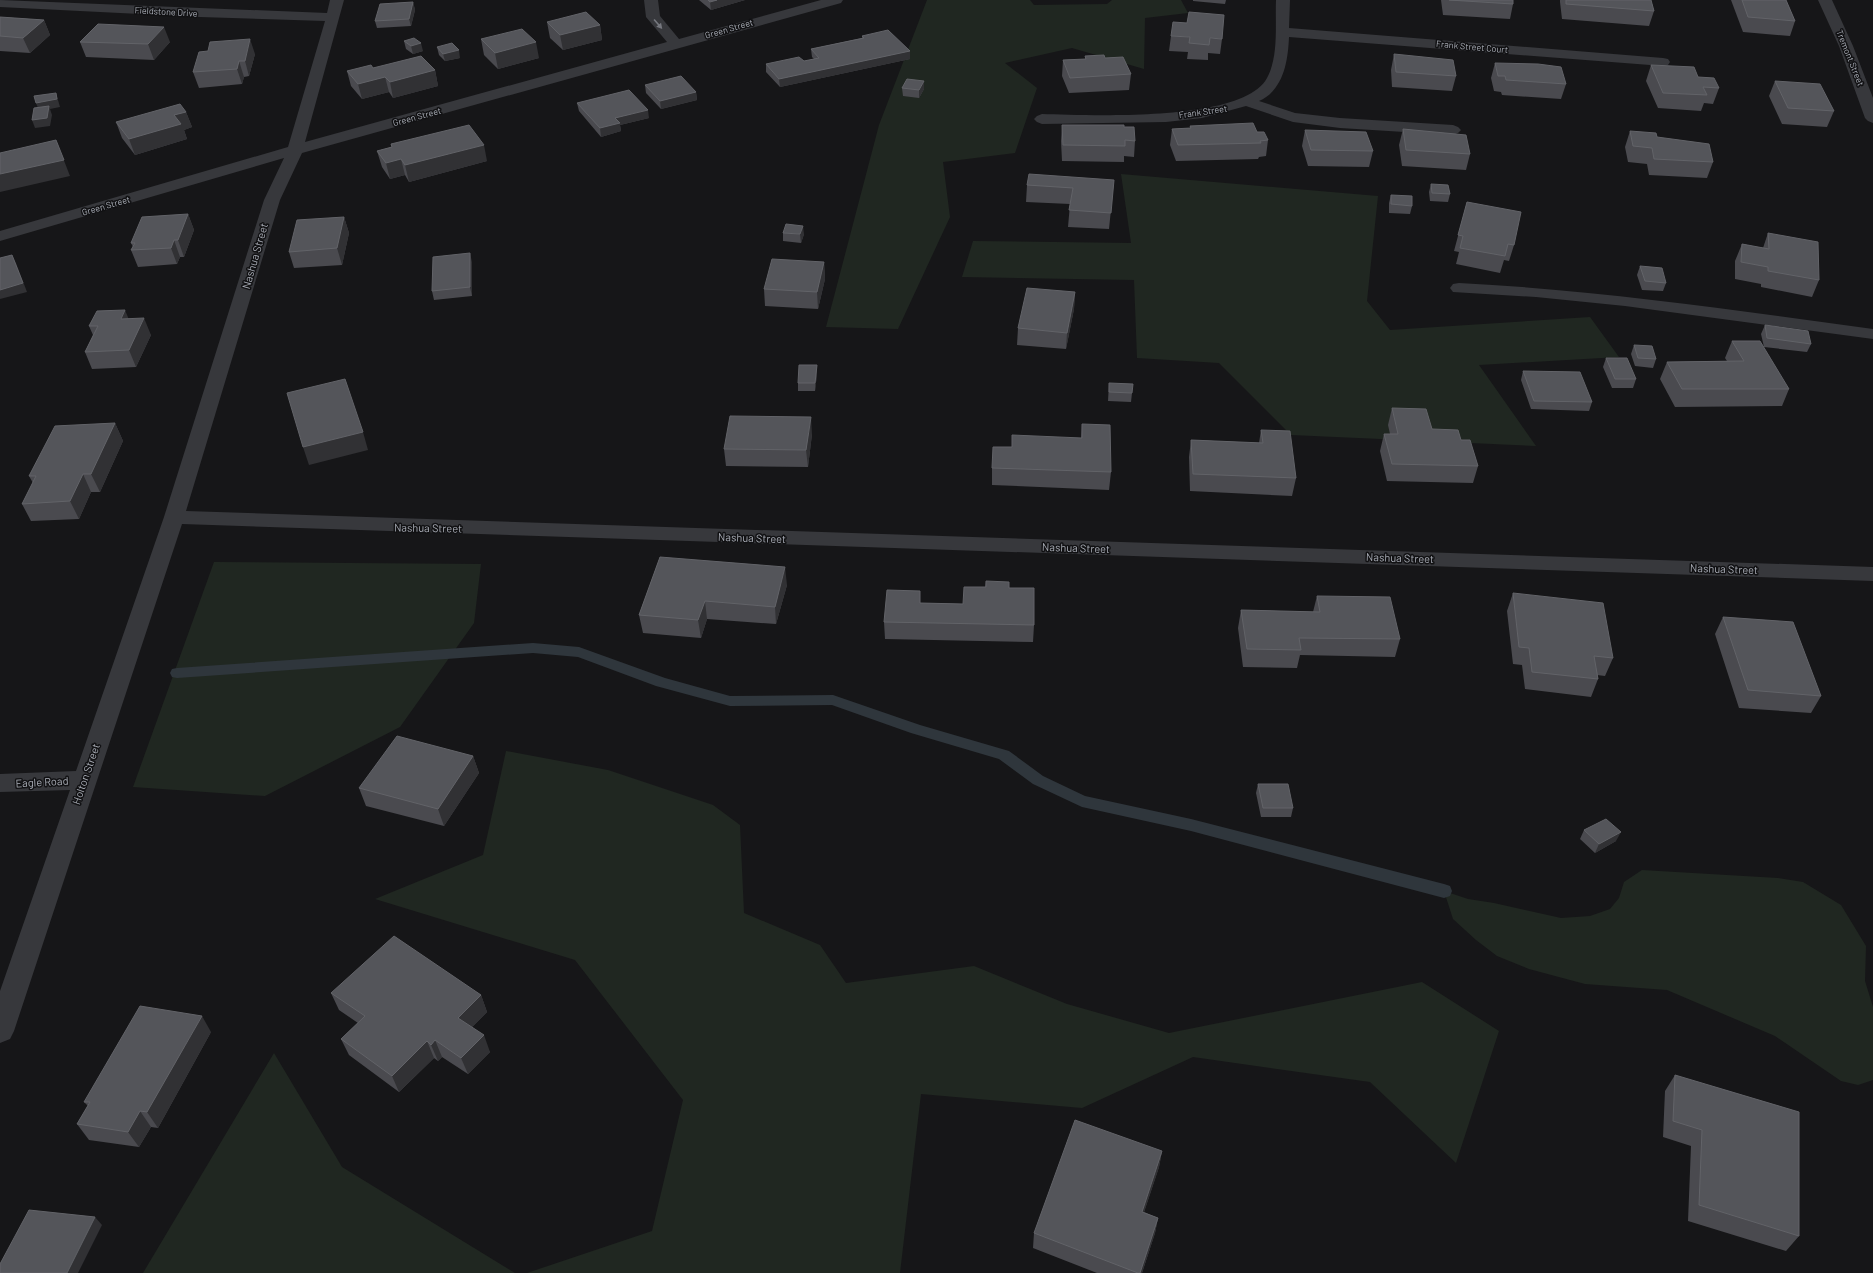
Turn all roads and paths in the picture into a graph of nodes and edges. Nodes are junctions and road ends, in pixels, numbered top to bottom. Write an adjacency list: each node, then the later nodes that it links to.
1 (337, 0): 7 (street, Nashua Street)
2 (651, 0): 9 (street, one-way to 9)
3 (836, 0): 9 (street, Green Street)
4 (1283, 0): 8 (street, Frank Street)
5 (1825, 0): 12 (street, Tremont Street)
6 (0, 3): 7 (street, Fieldstone Drive)
7 (333, 17): 15 (street, Nashua Street)
8 (1282, 32): 10 (street, Frank Street Court); 11 (street, Frank Street)
9 (676, 44): 15 (street, Green Street)
10 (1663, 62)
11 (1248, 102): 13 (street, Frank Street); 14 (street)
12 (1873, 118)
13 (1042, 119)
14 (1453, 130)
15 (295, 150): 16 (street, Green Street); 19 (street, Nashua Street)
16 (0, 236)
17 (1459, 288): 18 (street)
18 (1873, 334)
19 (174, 517): 20 (street, Nashua Street); 21 (street, Holton Street)
20 (1873, 574)
21 (84, 780): 22 (street, Eagle Road); 23 (street, Holton Street)
22 (0, 784)
23 (0, 1031)

